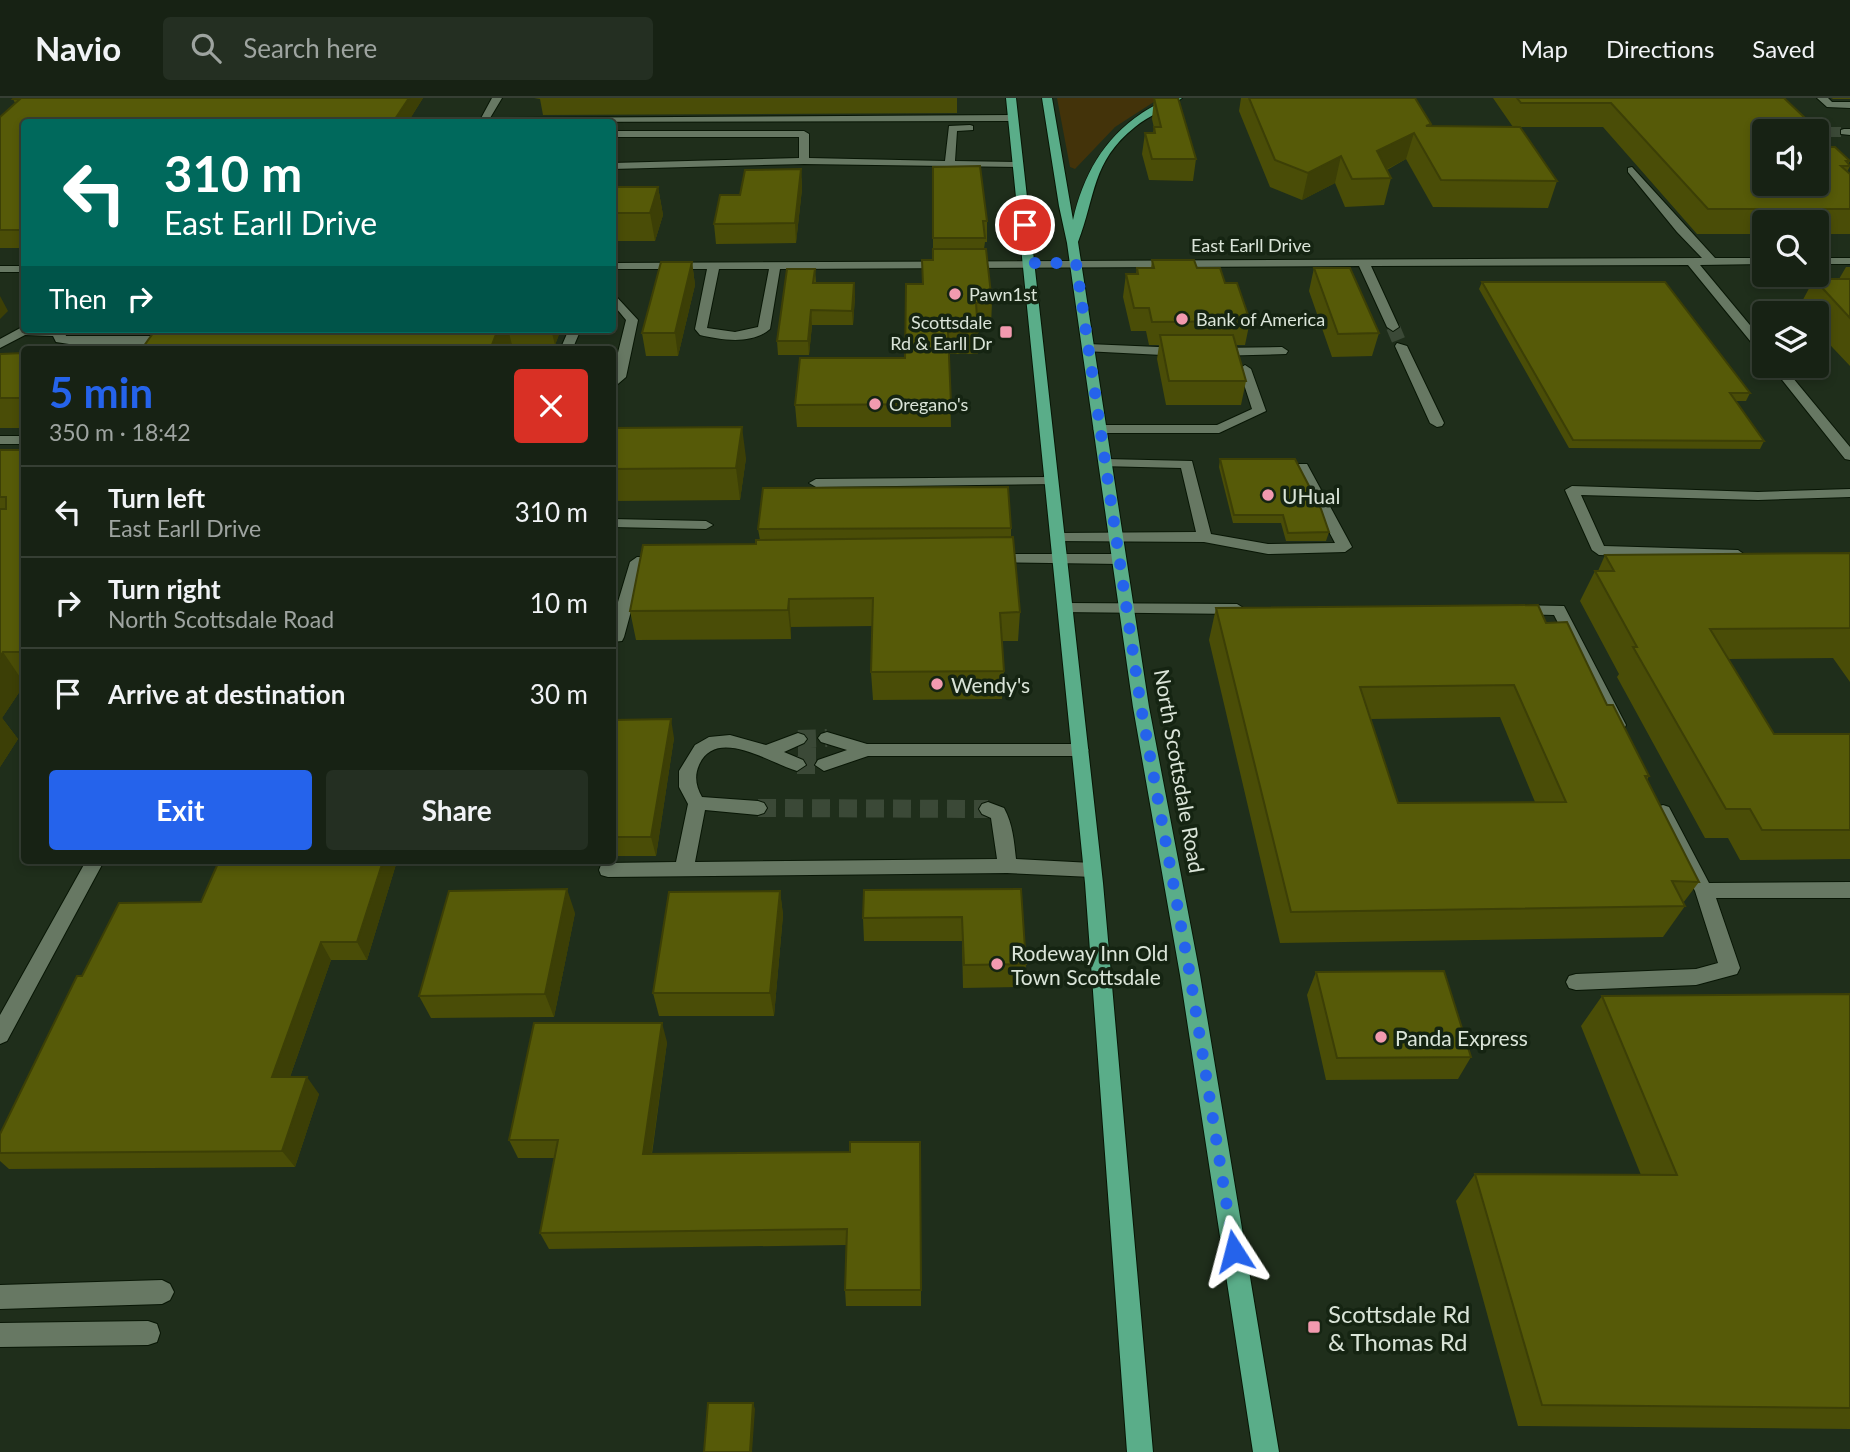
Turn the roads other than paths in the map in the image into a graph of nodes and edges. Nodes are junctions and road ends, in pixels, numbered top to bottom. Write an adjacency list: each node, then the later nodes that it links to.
1 (497, 98): 7 (street)
2 (1011, 98): 9 (main road)
3 (1047, 98): 16 (main road, North Scottsdale Road)
4 (1177, 98): 16 (main road)
5 (1822, 98): 6 (street)
6 (1850, 105)
7 (485, 119)
8 (616, 122): 9 (street)
9 (1013, 123): 12 (street); 13 (main road)
10 (616, 134): 11 (street)
11 (804, 161): 12 (street); 14 (street)
12 (950, 165): 13 (street)
13 (1018, 165): 23 (main road)
14 (616, 166)
15 (1632, 170): 22 (street)
16 (1073, 243): 24 (main road, North Scottsdale Road)
17 (1752, 261): 22 (street, East Earll Drive)
18 (1829, 261): 19 (street)
19 (1850, 261)
20 (1363, 262): 21 (street, East Earll Drive); 24 (street, East Earll Drive); 31 (street)
21 (1692, 262): 22 (street, East Earll Drive); 34 (street)
22 (1713, 262)
23 (1030, 263): 24 (street, East Earll Drive); 26 (street, East Earll Drive); 51 (main road)
24 (1076, 263): 39 (main road, North Scottsdale Road)
25 (714, 265): 26 (street, East Earll Drive); 26 (street); 29 (street, East Earll Drive)
26 (775, 265)
27 (0, 269): 28 (street)
28 (21, 269)
29 (616, 280)
30 (616, 282): 43 (street)
31 (1393, 327)
32 (21, 333): 36 (street)
33 (59, 333): 37 (street)
34 (1752, 335)
35 (188, 341): 37 (street)
36 (0, 344)
37 (158, 345)
38 (1401, 346): 44 (street)
39 (1088, 348): 40 (street); 45 (main road, North Scottsdale Road)
40 (1282, 351)
41 (1245, 369): 45 (street)
42 (1787, 378): 48 (street)
43 (616, 381)
44 (1437, 424)
45 (1100, 429): 49 (main road, North Scottsdale Road)
46 (0, 440): 47 (street)
47 (21, 440)
48 (1850, 456)
49 (1105, 463): 56 (street); 58 (main road, North Scottsdale Road)
50 (1302, 467): 56 (street)
51 (1052, 481): 52 (street); 57 (main road)
52 (816, 483)
53 (1850, 494): 59 (street)
54 (616, 523): 55 (street)
55 (706, 525)
56 (1204, 537): 58 (street)
57 (1058, 538): 58 (street); 61 (main road)
58 (1117, 549): 61 (street); 64 (main road, North Scottsdale Road)
59 (1757, 556)
60 (972, 559): 61 (street)
61 (1060, 559): 63 (main road)
62 (679, 562): 67 (street)
63 (1066, 608): 64 (street); 70 (main road)
64 (1126, 608): 65 (street); 90 (main road, North Scottsdale Road)
65 (1255, 609)
66 (1504, 610): 68 (street)
67 (616, 630)
68 (1628, 744)
69 (867, 750): 69 (street); 70 (street)
70 (1080, 750): 80 (main road)
71 (767, 752): 71 (street); 73 (street)
72 (1653, 793): 82 (street)
73 (697, 803): 74 (street); 78 (street)
74 (758, 808)
75 (988, 809): 77 (street)
76 (93, 864): 84 (street)
77 (1007, 866): 78 (street); 80 (street)
78 (684, 869): 79 (street)
79 (608, 870)
80 (1092, 870): 89 (main road)
81 (1850, 890): 82 (street)
82 (1704, 891): 83 (street)
83 (1576, 982)
84 (0, 1035)
85 (162, 1292): 86 (street)
86 (0, 1297)
87 (148, 1333): 88 (street)
88 (0, 1335)
89 (1140, 1452)
90 (1265, 1452)

